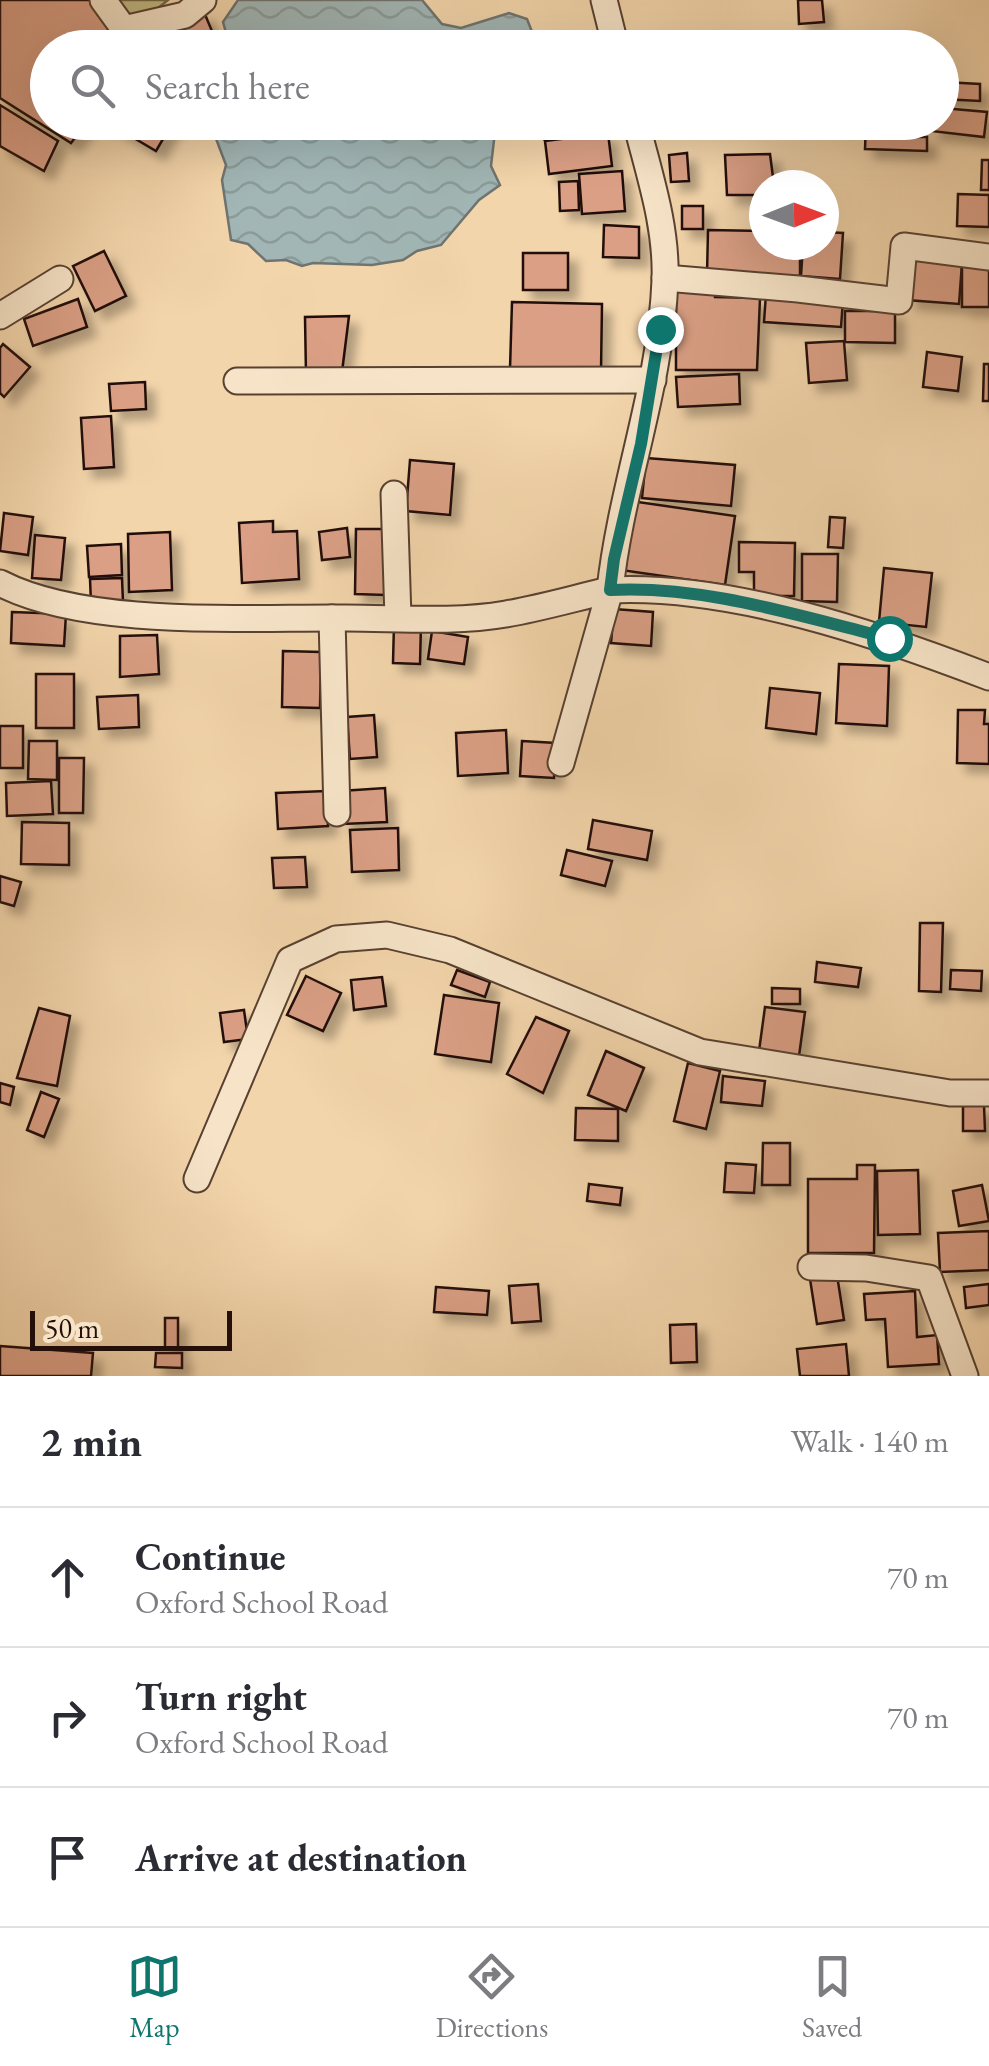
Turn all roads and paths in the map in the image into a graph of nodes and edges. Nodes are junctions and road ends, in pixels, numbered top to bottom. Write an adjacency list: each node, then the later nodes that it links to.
1 (103, 0): 2 (street)
2 (203, 0)
3 (604, 0): 4 (street)
4 (612, 30)
5 (641, 140): 7 (street)
6 (989, 257): 7 (street)
7 (666, 278): 10 (street)
8 (60, 279): 9 (street)
9 (0, 316)
10 (653, 380): 11 (street); 14 (street)
11 (237, 381)
12 (394, 494): 16 (street)
13 (0, 583): 15 (street)
14 (610, 590): 16 (street); 17 (street); 18 (street)
15 (332, 618): 16 (street); 19 (street)
16 (398, 618)
17 (989, 677)
18 (561, 763)
19 (337, 813)
20 (989, 1093): 21 (street)
21 (197, 1179)
22 (812, 1266): 23 (street)
23 (965, 1376)

